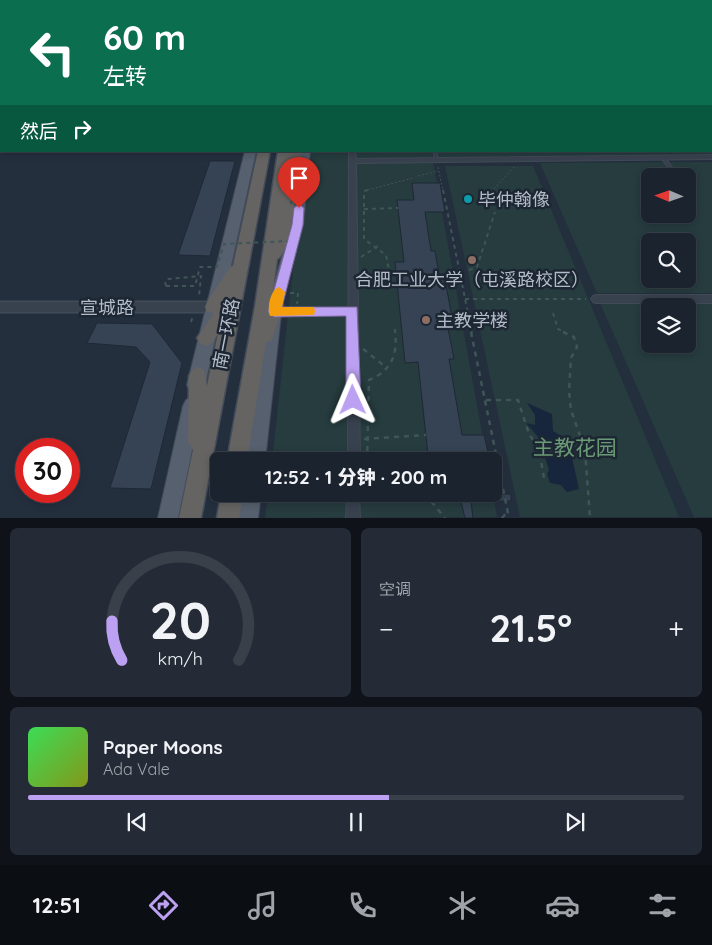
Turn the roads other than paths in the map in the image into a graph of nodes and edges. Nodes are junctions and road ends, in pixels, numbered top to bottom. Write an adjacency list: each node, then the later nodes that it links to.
1 (0, 0): 2 (highway)
2 (6, 0)
3 (147, 0): 4 (highway)
4 (165, 0)
5 (576, 0): 6 (highway, bridge)
6 (626, 0)
7 (251, 152): 21 (main road)
8 (264, 152): 17 (highway, 南一环路)
9 (295, 152): 23 (main road); 27 (highway, 南一环路)
10 (435, 152): 14 (lane)
11 (352, 156): 15 (street); 24 (street)
12 (712, 157): 13 (street)
13 (663, 158): 14 (street); 16 (lane)
14 (436, 160): 15 (street)
15 (414, 161)
16 (671, 168)
17 (241, 261): 20 (highway, 南一环路); 21 (highway)
18 (596, 299): 19 (street)
19 (712, 299)
20 (232, 303): 25 (highway); 31 (highway, 南一环路)
21 (213, 306): 22 (street, 宣城路); 25 (main road)
22 (0, 307)
23 (275, 308): 24 (lane); 27 (highway); 29 (main road)
24 (352, 310): 30 (street)
25 (206, 338): 26 (main road)
26 (198, 376): 31 (highway); 36 (main road)
27 (249, 389): 28 (highway, 南一环路)
28 (238, 452)
29 (256, 452)
30 (354, 452)
31 (197, 480): 37 (highway, 南一环路)
32 (231, 502): 38 (highway)
33 (233, 502): 39 (highway)
34 (250, 502): 40 (main road)
35 (353, 502): 41 (street)
36 (168, 518)
37 (190, 518)
38 (228, 518)
39 (233, 518)
40 (248, 518)
41 (353, 518)

